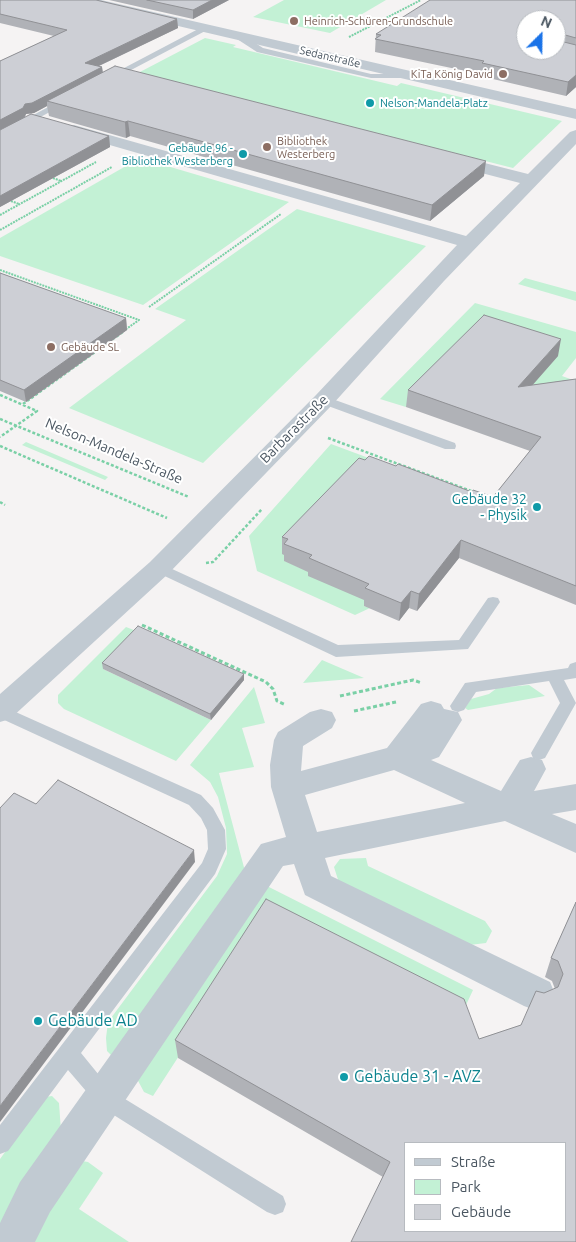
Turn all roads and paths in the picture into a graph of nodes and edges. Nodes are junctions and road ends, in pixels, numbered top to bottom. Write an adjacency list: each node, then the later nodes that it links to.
1 (84, 0): 3 (street, Sedanstraße)
2 (420, 0): 4 (path)
3 (205, 29): 5 (lane); 9 (street, Sedanstraße)
4 (345, 39)
5 (118, 74): 6 (street); 7 (lane)
6 (137, 78)
7 (102, 82)
8 (76, 96): 10 (lane)
9 (576, 114)
10 (34, 118): 12 (lane); 13 (street)
11 (576, 135): 17 (street, Barbarastraße)
12 (0, 136)
13 (143, 149): 19 (street); 23 (path)
14 (431, 155): 17 (street)
15 (96, 162): 18 (path)
16 (54, 178): 18 (path)
17 (530, 180): 24 (street, Barbarastraße)
18 (62, 181): 21 (path)
19 (306, 196): 24 (street); 26 (path)
20 (11, 201): 21 (path)
21 (20, 204): 22 (path)
22 (0, 215)
23 (0, 230)
24 (470, 243): 28 (street, Barbarastraße)
25 (0, 270): 29 (path)
26 (149, 307)
27 (0, 395): 29 (path)
28 (324, 400): 32 (street, Barbarastraße); 35 (lane)
29 (23, 404): 31 (path)
30 (0, 419): 31 (path, Nelson-Mandela-Straße)
31 (16, 426): 33 (path); 39 (path, Nelson-Mandela-Straße)
32 (297, 427): 36 (path); 39 (street, Barbarastraße)
33 (0, 437)
34 (0, 446): 40 (path)
35 (450, 446)
36 (483, 495)
37 (0, 502): 38 (path)
38 (5, 505)
39 (217, 509): 40 (street, Barbarastraße)
40 (196, 530): 41 (street, Barbarastraße)
41 (159, 568): 42 (lane); 43 (street, Barbarastraße)
42 (493, 602)
43 (110, 610): 48 (path); 50 (street, Barbarastraße)
44 (576, 668): 45 (lane)
45 (554, 675): 46 (lane); 47 (lane)
46 (434, 705): 49 (path); 49 (path); 51 (street)
47 (572, 705): 52 (lane)
48 (290, 708)
49 (329, 708): 53 (street)
50 (0, 711): 59 (lane)
51 (398, 758): 53 (street); 55 (street)
52 (535, 761): 55 (street)
53 (287, 786): 57 (street)
54 (576, 796): 55 (street)
55 (507, 808): 56 (street); 57 (street)
56 (576, 839)
57 (305, 848): 58 (street); 60 (street)
58 (538, 994)
59 (67, 1053): 60 (lane); 61 (lane)
60 (105, 1098): 62 (lane); 63 (street)
61 (0, 1143)
62 (275, 1204)
63 (13, 1242)

